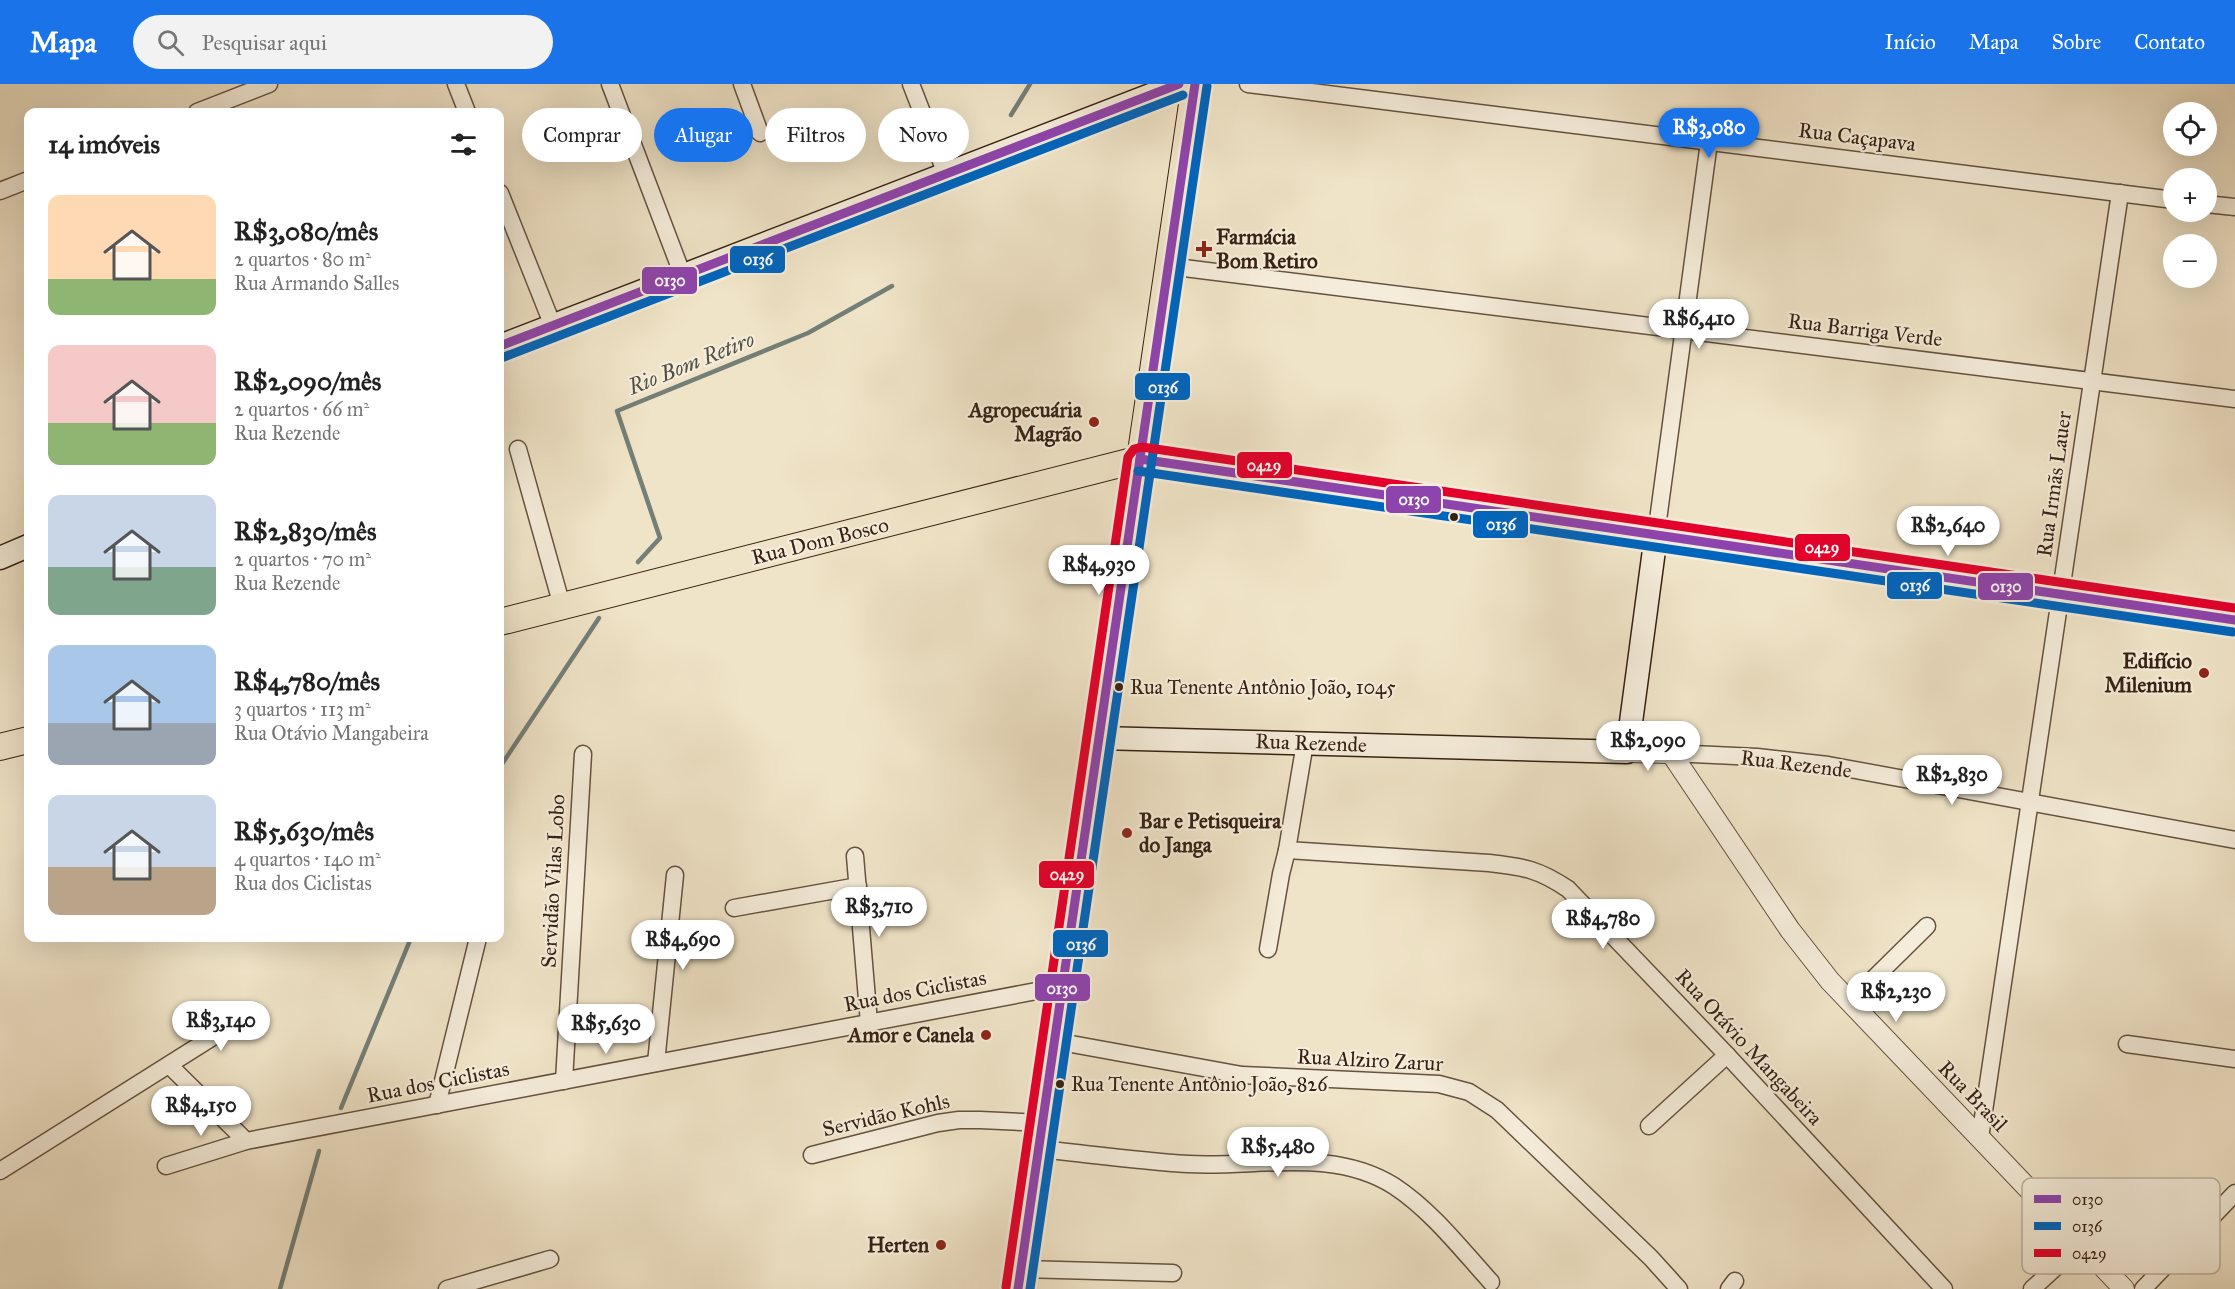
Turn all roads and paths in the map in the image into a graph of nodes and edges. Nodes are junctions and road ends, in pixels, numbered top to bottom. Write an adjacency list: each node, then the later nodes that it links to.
1 (269, 84): 9 (street)
2 (456, 84): 10 (street)
3 (609, 84): 22 (street)
4 (742, 84): 11 (street)
5 (911, 84): 13 (street)
6 (1179, 84): 13 (main road)
7 (1195, 84): 21 (main road)
8 (1248, 84): 12 (street, Rua Caçapava)
9 (207, 108)
10 (465, 108)
11 (760, 133)
12 (1709, 142): 16 (street, Rua Caçapava); 24 (street)
13 (946, 174): 22 (main road)
14 (24, 182): 15 (street)
15 (0, 191)
16 (2120, 193): 17 (street, Rua Caçapava); 26 (street, Rua Irmãs Lauer)
17 (2163, 199)
18 (504, 203): 23 (street)
19 (2217, 205): 20 (street)
20 (2235, 207)
21 (1168, 267): 24 (street, Rua Barriga Verde); 29 (main road)
22 (683, 276): 23 (main road)
23 (553, 326): 25 (main road)
24 (1683, 331): 26 (street, Rua Barriga Verde); 30 (street)
25 (504, 344)
26 (2092, 381): 27 (street, Rua Barriga Verde); 33 (street, Rua Irmãs Lauer)
27 (2235, 399)
28 (518, 449): 34 (street)
29 (1140, 459): 30 (main road); 34 (main road, Rua Dom Bosco); 37 (main road)
30 (1656, 535): 33 (main road); 41 (main road)
31 (24, 548): 32 (main road)
32 (0, 558)
33 (2061, 594): 35 (main road); 44 (street, Rua Irmãs Lauer)
34 (562, 606): 36 (main road, Rua Dom Bosco)
35 (2235, 620)
36 (504, 621)
37 (1099, 738): 39 (main road, Rua Rezende); 54 (main road)
38 (24, 741): 40 (main road)
39 (1305, 743): 41 (main road, Rua Rezende); 46 (street)
40 (0, 747)
41 (1627, 752): 42 (street, Rua Rezende)
42 (1671, 753): 44 (street, Rua Rezende); 55 (street, Rua Brasil)
43 (583, 754): 64 (street, Servidão Vilas Lobo)
44 (2030, 803): 45 (street, Rua Rezende); 68 (street, Rua Irmãs Lauer)
45 (2235, 840)
46 (1287, 850): 53 (street); 60 (street, Rua Otávio Mangabeira)
47 (855, 856): 49 (street)
48 (675, 875): 62 (street)
49 (858, 886): 50 (street); 57 (street)
50 (734, 908)
51 (1927, 926): 55 (street)
52 (477, 942): 65 (street)
53 (1268, 950)
54 (1063, 986): 57 (street, Rua dos Ciclistas); 58 (main road)
55 (1850, 1002): 68 (street, Rua Brasil)
56 (254, 1011): 63 (street)
57 (869, 1023): 62 (street, Rua dos Ciclistas)
58 (1054, 1041): 66 (main road); 85 (street, Rua Alziro Zarur)
59 (2127, 1044): 61 (street)
60 (1727, 1056): 67 (street); 86 (street, Rua Otávio Mangabeira)
61 (2235, 1059)
62 (656, 1064): 64 (street, Rua dos Ciclistas)
63 (169, 1065): 69 (street); 73 (street)
64 (564, 1081): 65 (street, Rua dos Ciclistas)
65 (437, 1105): 69 (street, Rua dos Ciclistas)
66 (1042, 1123): 70 (main road); 71 (street, Servidão Kohls)
67 (1649, 1126)
68 (1980, 1138): 74 (street, Rua Brasil)
69 (246, 1141): 72 (street, Rua dos Ciclistas)
70 (1039, 1149): 82 (main road); 83 (street)
71 (812, 1155)
72 (166, 1166)
73 (0, 1171)
74 (2022, 1182)
75 (2235, 1193): 76 (street)
76 (2220, 1209)
77 (550, 1259): 84 (street)
78 (1173, 1273): 82 (street)
79 (2048, 1274): 87 (street)
80 (2110, 1274): 88 (street, Rua Brasil)
81 (2158, 1274): 89 (street)
82 (1019, 1279)
83 (1491, 1282)
84 (447, 1289)
85 (1679, 1289)
86 (1944, 1289)
87 (2032, 1289)
88 (2124, 1289)
89 (2144, 1289)

